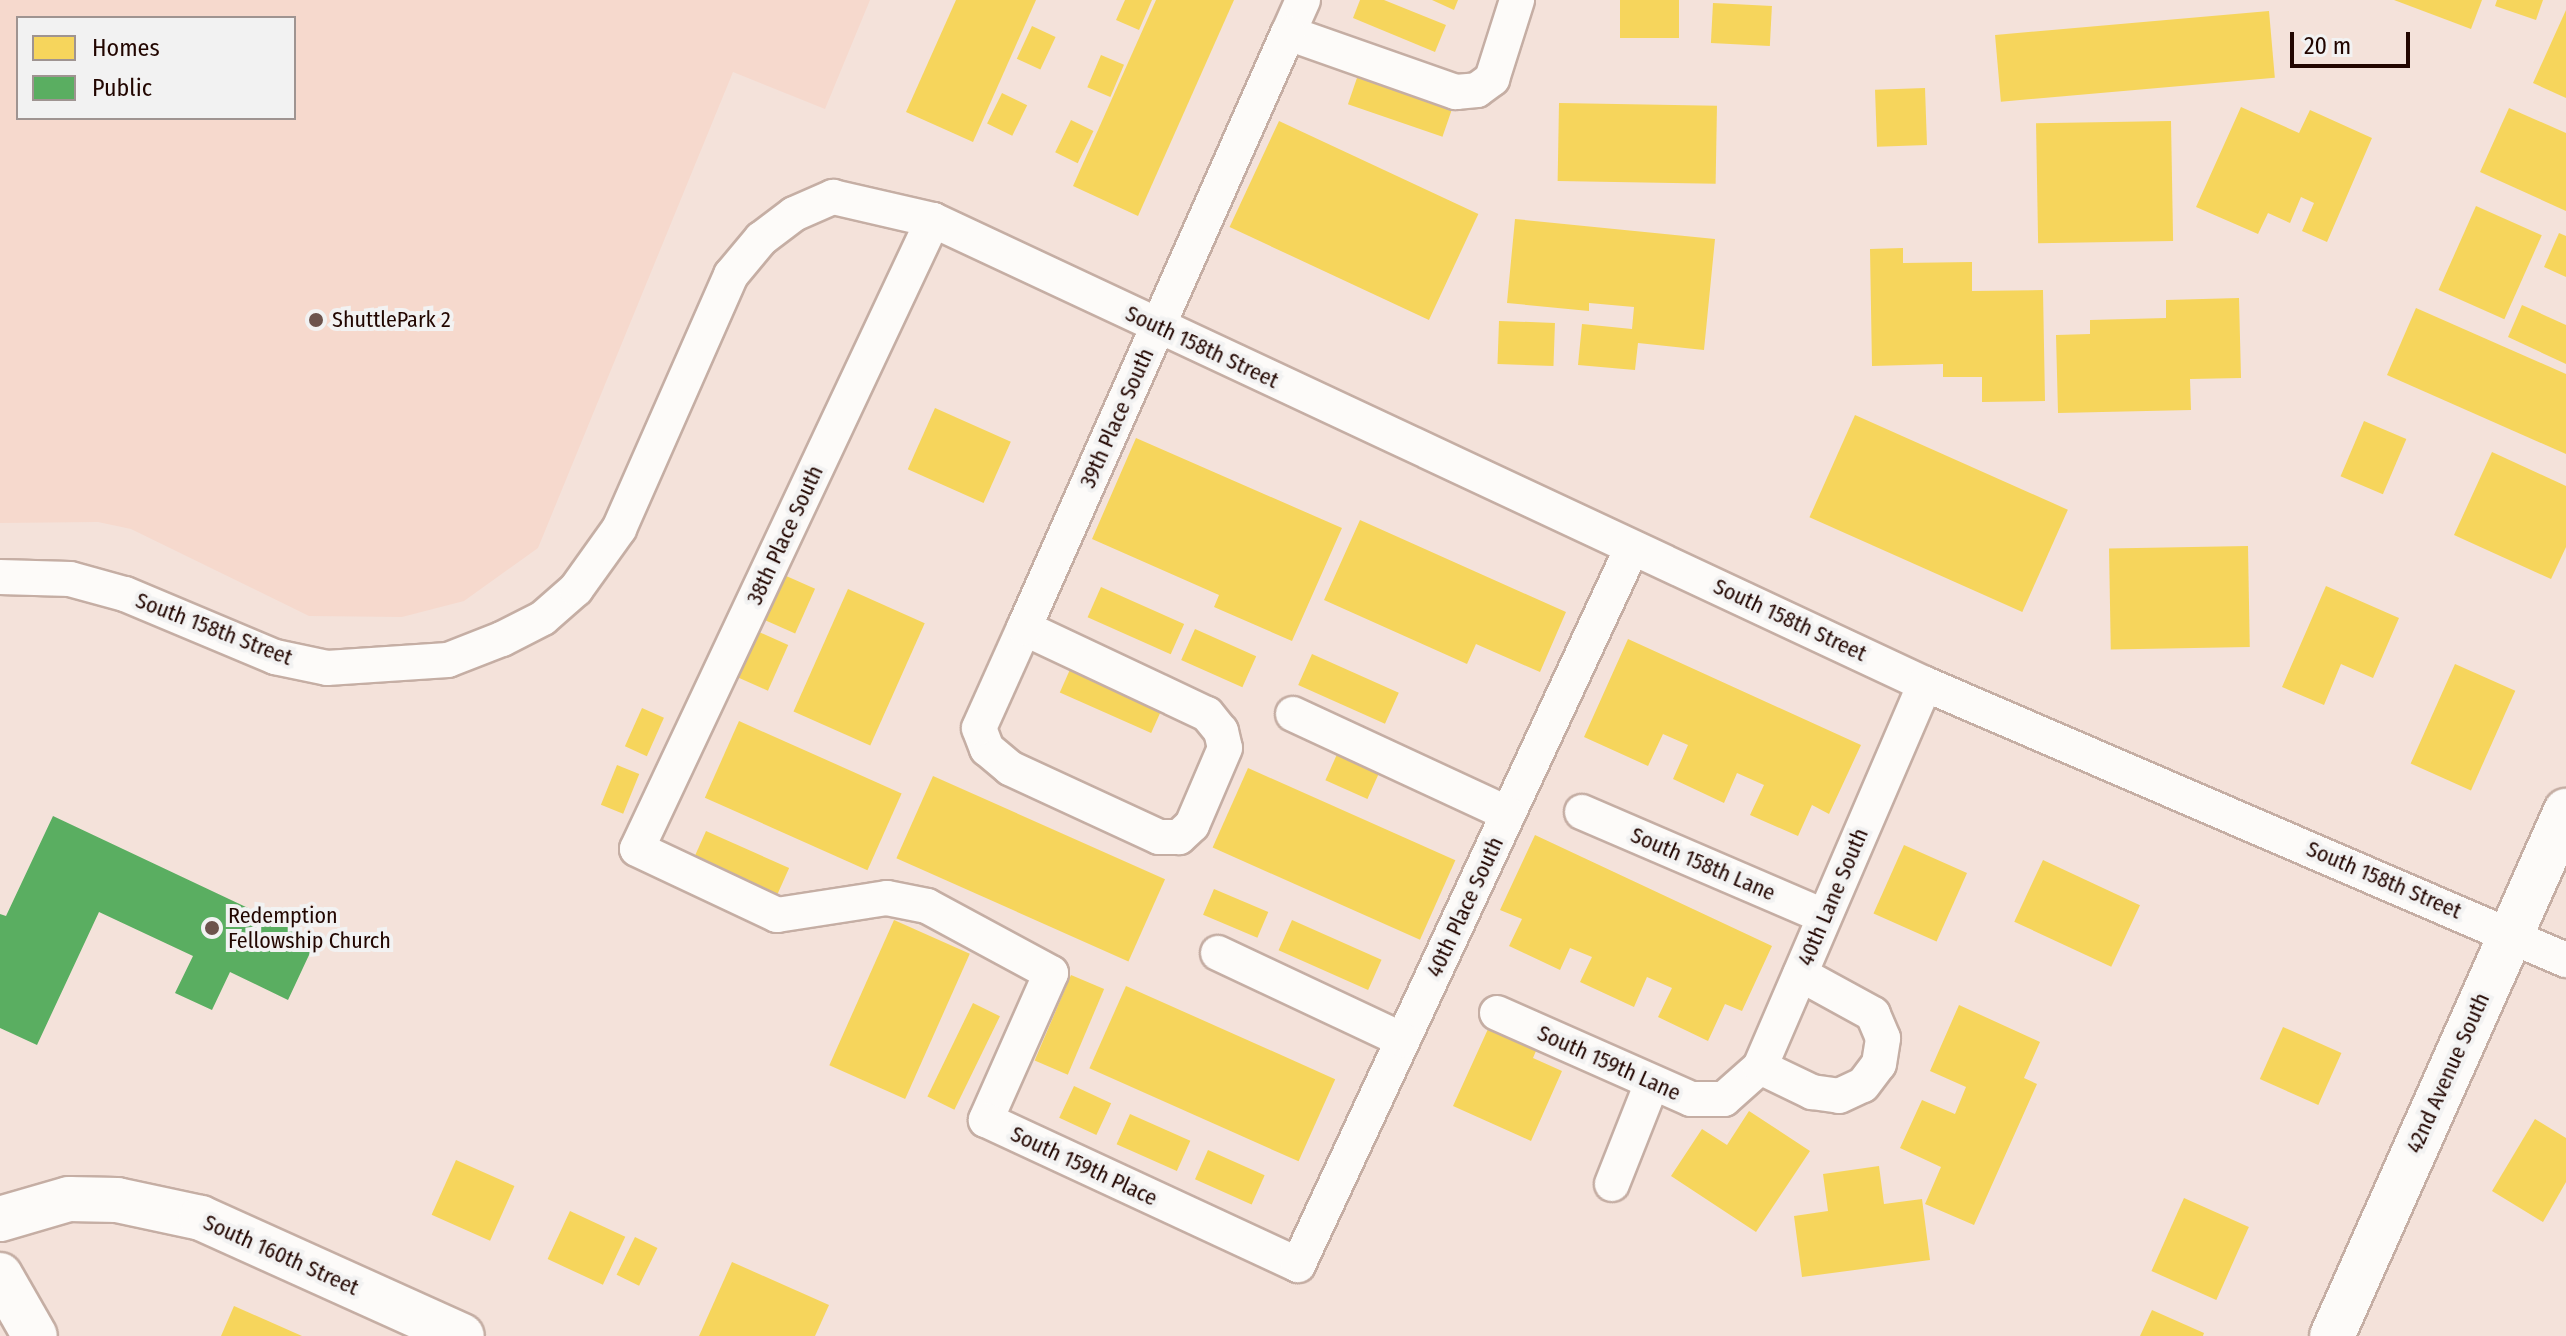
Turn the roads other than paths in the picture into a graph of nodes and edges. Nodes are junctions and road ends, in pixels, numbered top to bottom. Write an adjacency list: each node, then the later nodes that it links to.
1 (1303, 0): 3 (street, 39th Place South)
2 (1517, 0): 3 (street)
3 (1288, 33): 5 (street, 39th Place South)
4 (933, 220): 5 (street, South 158th Street); 7 (street, South 158th Street); 14 (street, 38th Place South)
5 (1158, 326): 6 (street, South 158th Street); 8 (street, 39th Place South)
6 (1632, 548): 9 (street, South 158th Street); 13 (street, 40th Place South)
7 (0, 577)
8 (1024, 628): 8 (street, 39th Place South)
9 (1925, 684): 15 (street, 40th Lane South); 16 (street, South 158th Street)
10 (1293, 714): 13 (street)
11 (2566, 811): 16 (street, 42nd Avenue South)
12 (1582, 812): 15 (street, South 158th Lane)
13 (1508, 814): 21 (street, 40th Place South)
14 (637, 849): 27 (street, South 159th Place)
15 (1824, 916): 19 (street, 40th Lane South)
16 (2510, 933): 18 (street, South 158th Street); 31 (street, 42nd Avenue South)
17 (1218, 953): 21 (street)
18 (2566, 960)
19 (1800, 974): 22 (street, 40th Lane South); 22 (street)
20 (1497, 1013): 23 (street, South 159th Lane)
21 (1403, 1040): 27 (street, 40th Place South)
22 (1760, 1067): 24 (street, 40th Lane South)
23 (1652, 1083): 24 (street, South 159th Lane); 25 (street)
24 (1724, 1099)
25 (1612, 1184)
26 (0, 1219): 30 (street, South 160th Street)
27 (1298, 1265)
28 (0, 1275): 29 (street)
29 (35, 1336)
30 (462, 1336)
31 (2332, 1336)

